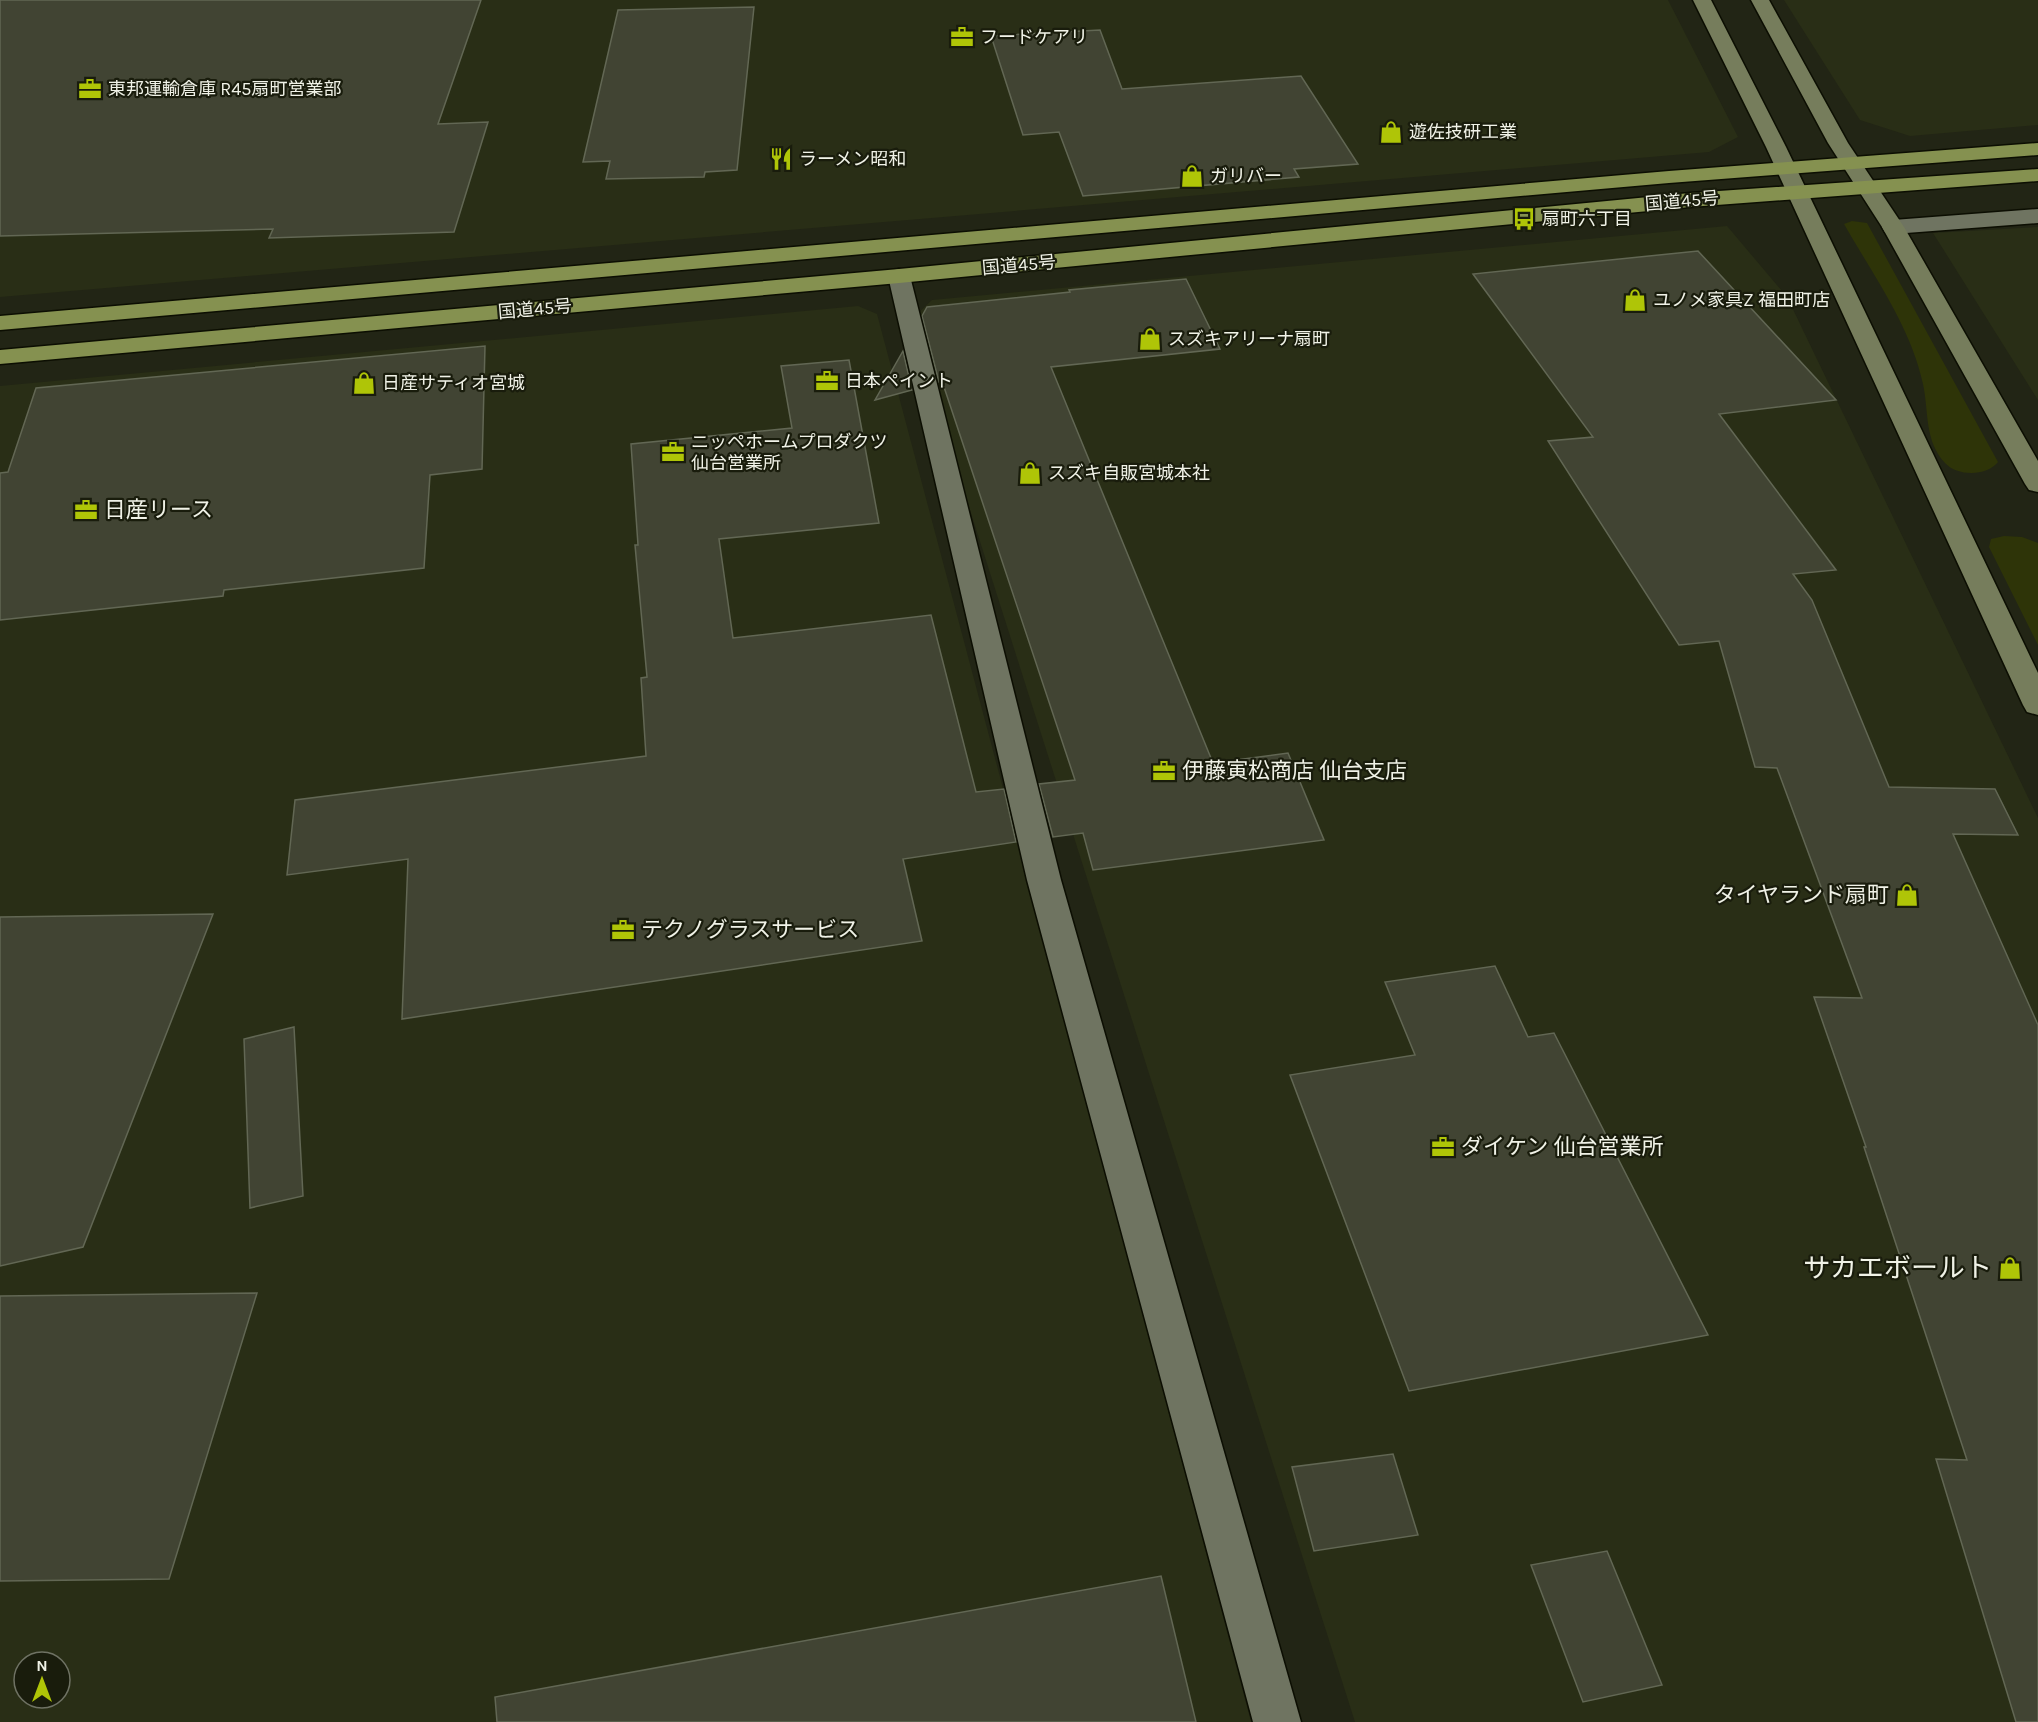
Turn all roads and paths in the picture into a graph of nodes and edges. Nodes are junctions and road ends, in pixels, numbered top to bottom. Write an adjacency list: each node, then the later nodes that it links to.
1 (1702, 0): 5 (street)
2 (1760, 0): 4 (street)
3 (2038, 149): 4 (highway, 国道45号)
4 (1851, 163): 5 (highway, 国道45号); 7 (street)
5 (1785, 168): 8 (street); 12 (highway, 国道45号)
6 (2038, 175): 7 (highway, 国道45号)
7 (1866, 187): 8 (highway, 国道45号); 10 (street)
8 (1797, 192): 11 (highway, 国道45号); 15 (street)
9 (2038, 216): 10 (street)
10 (1893, 227): 14 (street)
11 (899, 276): 13 (highway, 国道45号); 16 (street)
12 (0, 323)
13 (0, 357)
14 (2038, 484)
15 (2038, 705)
16 (1277, 1722)

